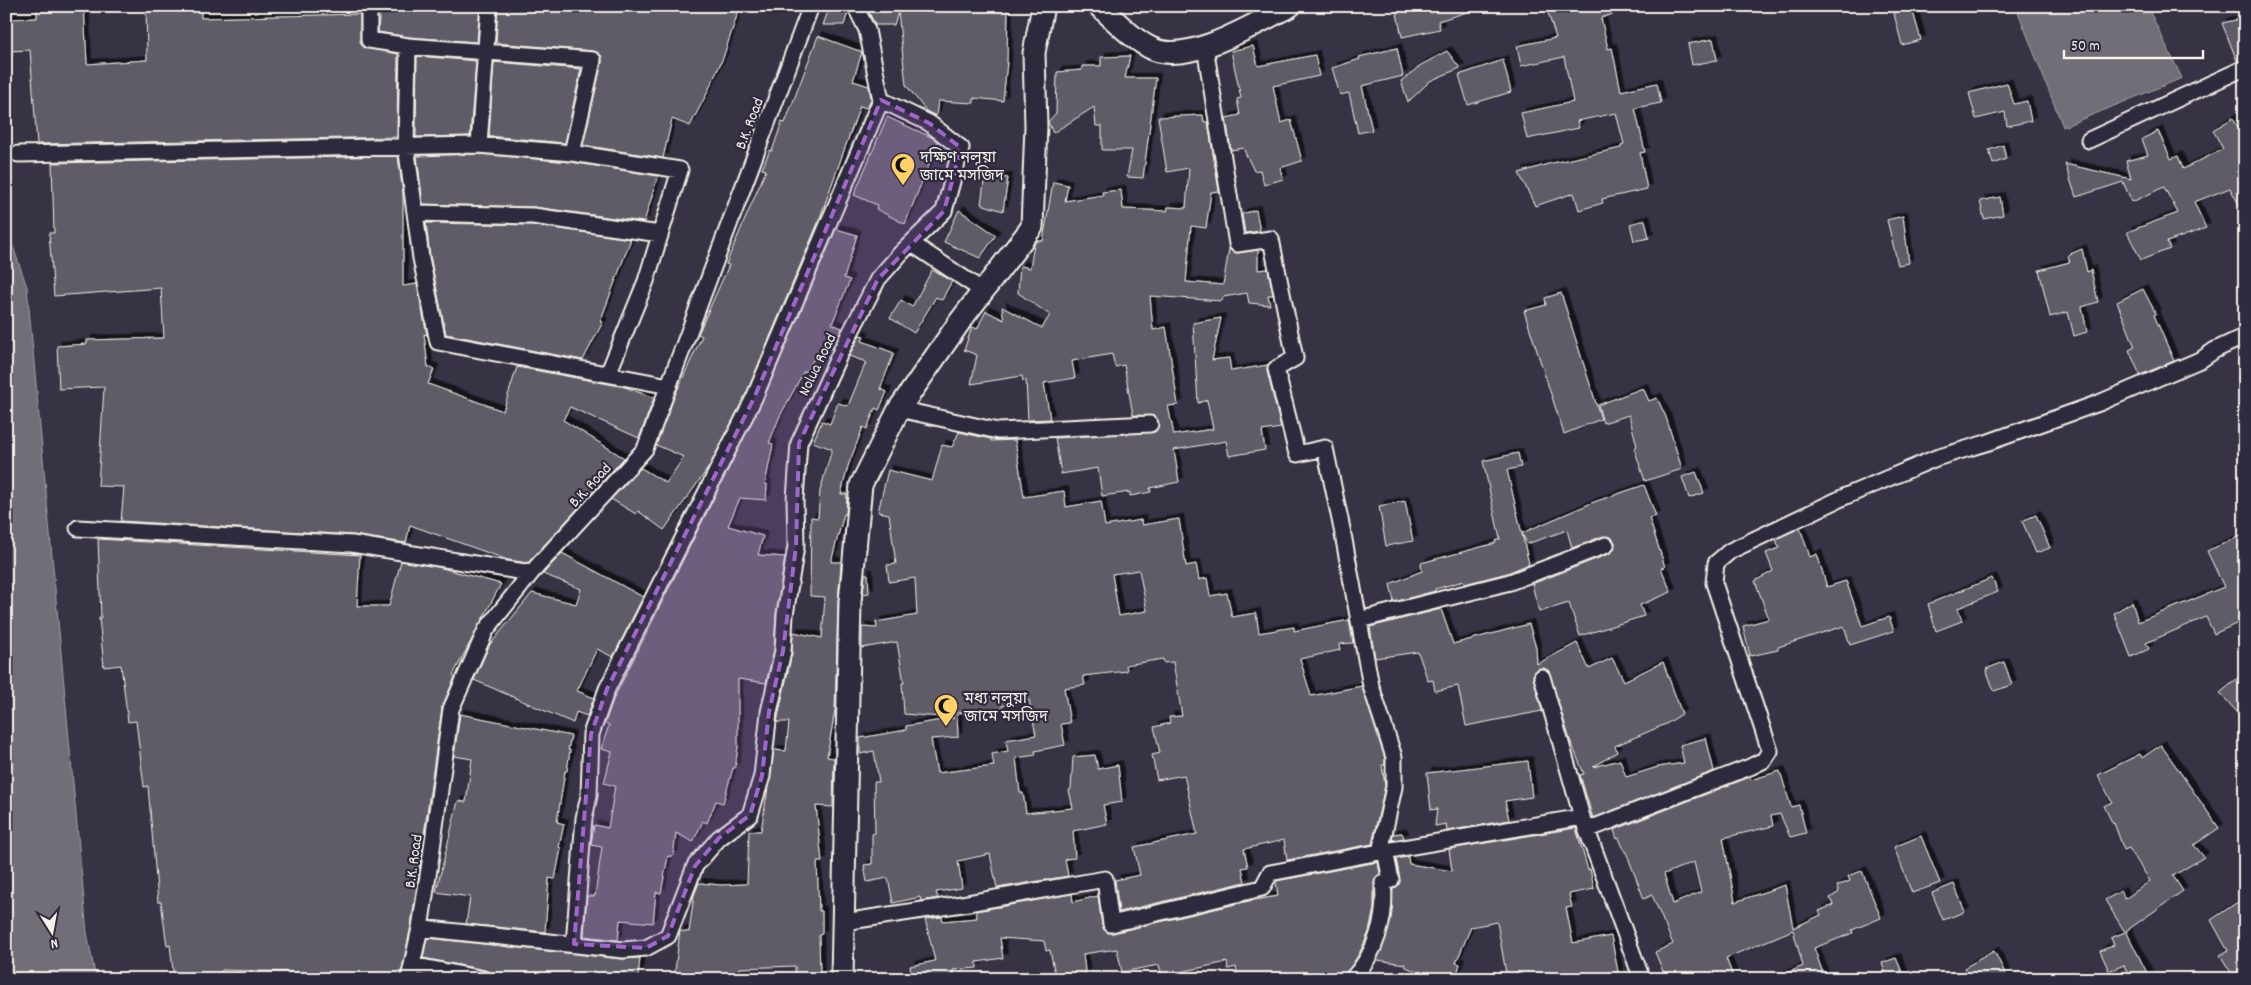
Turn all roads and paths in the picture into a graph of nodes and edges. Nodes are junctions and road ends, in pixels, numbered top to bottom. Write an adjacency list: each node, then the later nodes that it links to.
1 (369, 6): 8 (street)
2 (490, 6): 10 (street)
3 (811, 6): 24 (street, B.K. Road)
4 (855, 6): 12 (street)
5 (1043, 6): 21 (main road)
6 (1099, 6): 9 (main road)
7 (1290, 6): 9 (main road)
8 (408, 46): 10 (street); 15 (street)
9 (1205, 47): 30 (street)
10 (487, 52): 14 (street); 16 (street)
11 (2240, 70): 13 (street)
12 (882, 100): 20 (street, Nolua Road); 36 (street)
13 (2089, 140)
14 (479, 144): 15 (street); 16 (street)
15 (406, 145): 17 (street); 18 (street)
16 (572, 153): 19 (street)
17 (18, 154)
18 (416, 213): 19 (street); 23 (street)
19 (660, 234): 23 (street)
20 (911, 242): 21 (street); 36 (street, Nolua Road)
21 (983, 291): 25 (main road)
22 (2245, 336): 32 (street)
23 (608, 374): 24 (street)
24 (669, 386): 29 (street, B.K. Road)
25 (899, 409): 26 (street); 34 (main road)
26 (1150, 424)
27 (78, 528): 29 (street)
28 (1606, 545): 30 (street)
29 (531, 573): 35 (street, B.K. Road)
30 (1359, 620): 33 (street)
31 (1542, 677): 32 (street)
32 (1584, 823): 33 (street); 41 (street)
33 (1383, 851): 34 (street); 40 (street)
34 (844, 922): 39 (main road)
35 (420, 928): 36 (street); 37 (street, B.K. Road)
36 (574, 944)
37 (411, 972): 38 (street)
38 (483, 979)
39 (842, 979)
40 (1352, 979)
41 (1642, 979)

